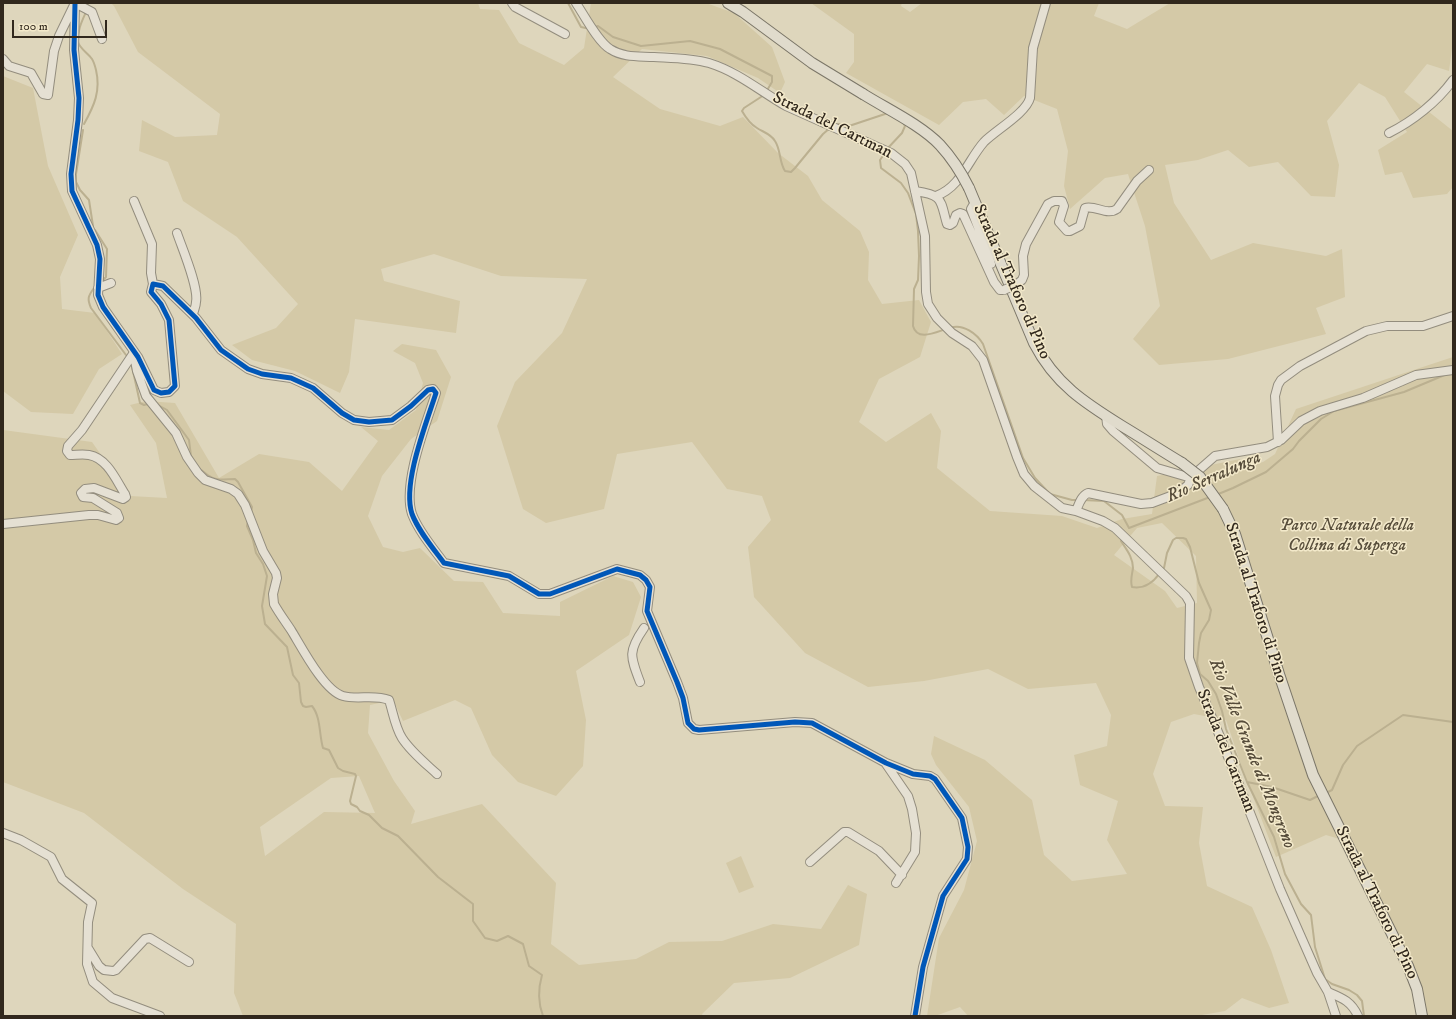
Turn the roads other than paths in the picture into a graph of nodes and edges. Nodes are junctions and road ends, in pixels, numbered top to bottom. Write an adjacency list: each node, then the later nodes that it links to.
1 (75, 3): 7 (street); 8 (street); 20 (street)
2 (512, 3): 6 (street)
3 (576, 3): 12 (street, Strada del Cartman)
4 (728, 3): 15 (main road, Strada al Traforo di Pino, bridge)
5 (1046, 3): 13 (street)
6 (565, 34)
7 (102, 39)
8 (3, 59)
9 (1453, 80): 10 (street)
10 (1389, 133)
11 (1149, 170): 17 (street, bridge)
12 (915, 191): 13 (street); 28 (street, Strada del Cartman)
13 (936, 196): 17 (street)
14 (134, 200): 19 (street)
15 (975, 202): 17 (street); 25 (main road, Strada al Traforo di Pino)
16 (177, 233): 21 (street)
17 (994, 282)
18 (111, 283): 20 (street)
19 (153, 284): 21 (street); 23 (street)
20 (98, 288): 23 (street)
21 (193, 314): 30 (street)
22 (1453, 316): 26 (street)
23 (133, 352): 29 (street); 33 (street)
24 (1453, 370): 26 (street, Strada del Cartman)
25 (1106, 416): 27 (street); 45 (main road, Strada al Traforo di Pino, bridge)
26 (1278, 442): 27 (street, Strada del Cartman)
27 (1190, 480): 28 (street, Strada del Cartman)
28 (1079, 504): 40 (street, Strada del Cartman)
29 (3, 524)
30 (650, 617): 31 (street); 32 (street)
31 (640, 682)
32 (886, 763): 36 (street); 42 (street)
33 (437, 774)
34 (3, 833): 38 (street)
35 (810, 862): 36 (street)
36 (902, 875): 37 (street)
37 (896, 883)
38 (88, 948): 39 (street); 41 (street)
39 (189, 962)
40 (1328, 992): 43 (street, Strada del Cartman); 44 (street)
41 (160, 1016)
42 (915, 1016)
43 (1336, 1016)
44 (1358, 1016)
45 (1422, 1016)

